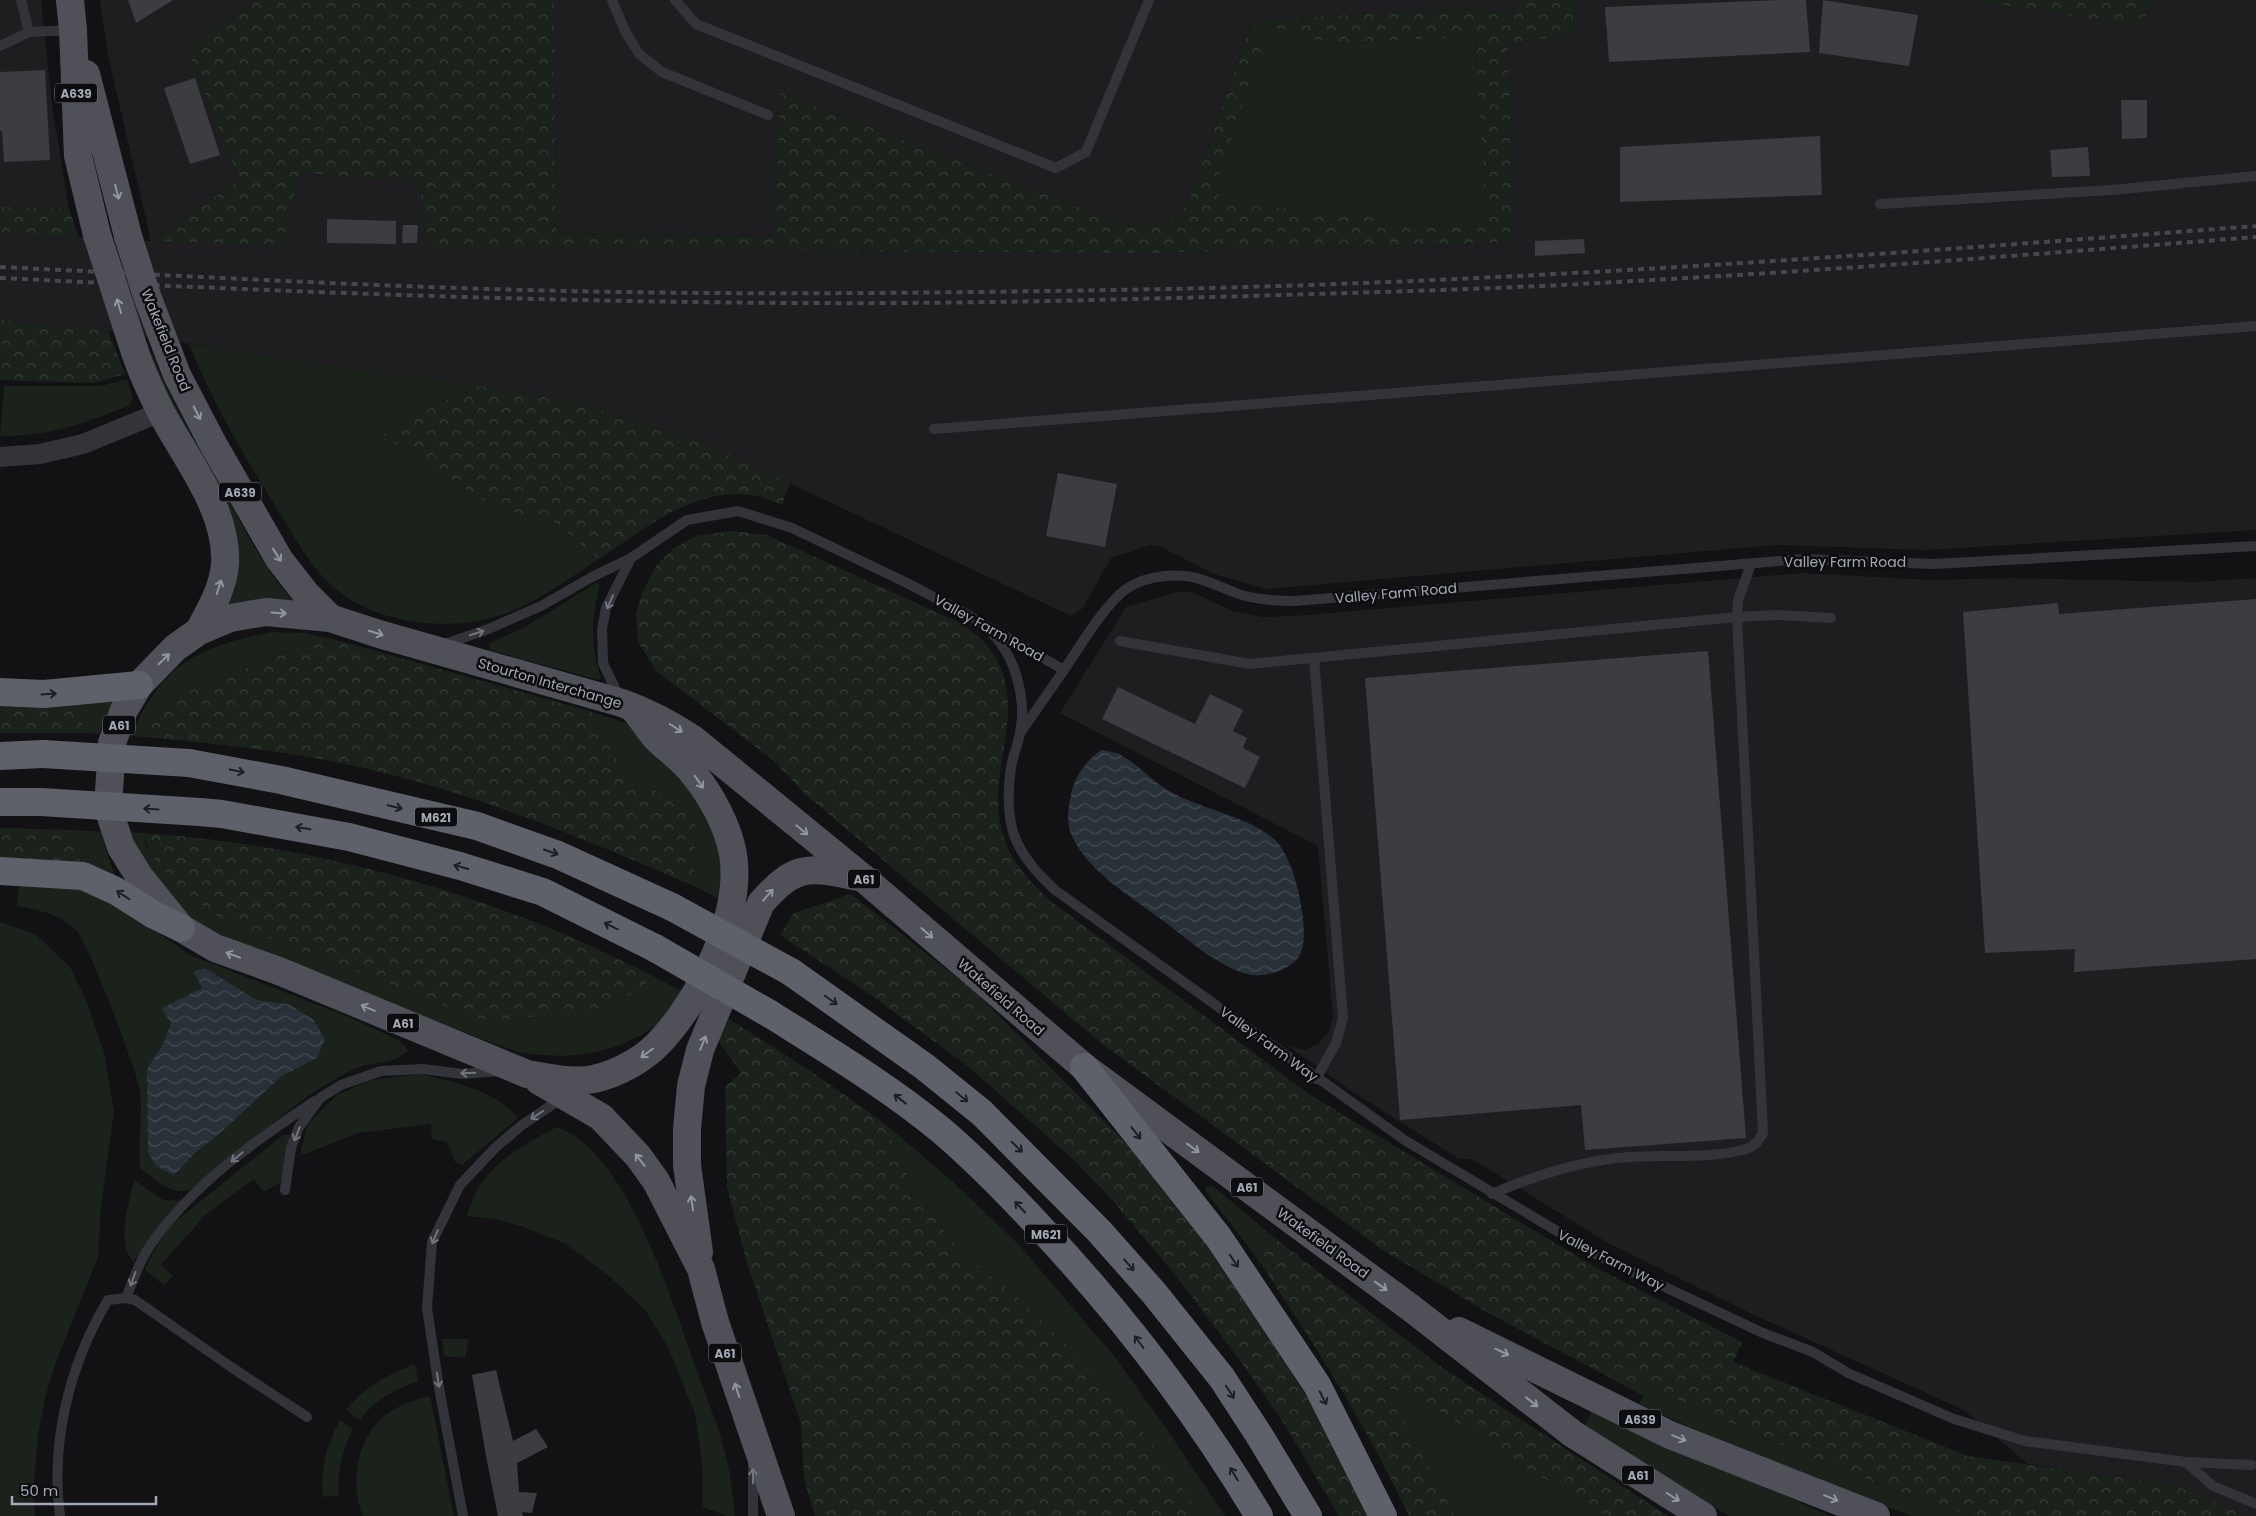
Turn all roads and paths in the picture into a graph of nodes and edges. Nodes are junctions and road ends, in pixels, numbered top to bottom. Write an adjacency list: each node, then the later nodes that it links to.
1 (21, 0): 7 (lane)
2 (70, 0): 6 (main road, Wakefield Road / A639)
3 (612, 0): 9 (lane)
4 (675, 0): 5 (lane)
5 (1149, 0)
6 (73, 30): 7 (lane); 13 (main road, Wakefield Road / A639, one-way to 6, bridge); 21 (main road, Wakefield Road / A639, one-way to 21, bridge)
7 (29, 32): 8 (lane)
8 (0, 46)
9 (768, 115)
10 (2256, 176): 11 (lane)
11 (1880, 204)
12 (2256, 326): 14 (lane)
13 (161, 412): 15 (street); 23 (main road, Wakefield Road / A639, one-way to 13)
14 (934, 429)
15 (0, 457)
16 (2256, 546): 18 (lane, Valley Farm Road)
17 (631, 558): 19 (lane, Valley Farm Road); 25 (lane, Valley Farm Road, one-way to 17); 30 (lane, one-way to 30)
18 (1751, 564): 20 (lane); 27 (lane, Valley Farm Road)
19 (968, 615): 27 (lane, Valley Farm Road); 31 (lane, Valley Farm Way)
20 (1737, 617): 22 (lane); 26 (lane); 44 (lane)
21 (330, 618): 23 (main road, Stourton Interchange / A61, one-way to 21); 25 (main road, Stourton Interchange / A61, one-way to 25)
22 (1832, 618)
23 (199, 631): 28 (main road, Stourton Interchange / A61, one-way to 23)
24 (1120, 641): 26 (lane)
25 (430, 648): 30 (main road, Stourton Interchange / A61)
26 (1314, 658): 40 (lane)
27 (1064, 670): 31 (lane)
28 (138, 685): 29 (highway, one-way to 28); 36 (main road, Stourton Interchange / A61)
29 (0, 692)
30 (627, 705): 35 (main road, Wakefield Road / A61, one-way to 35); 39 (main road, Stourton Interchange / A61, one-way to 39)
31 (1021, 733): 40 (lane, Valley Farm Way)
32 (0, 756): 58 (highway, M621, one-way to 58, bridge)
33 (0, 802): 57 (highway, M621, one-way to 33, bridge)
34 (0, 871): 36 (highway, one-way to 34)
35 (862, 877): 37 (main road, Wakefield Road / A61, one-way to 37); 45 (main road, A61, one-way to 35)
36 (181, 928): 38 (main road, Stourton Interchange / A61, one-way to 36)
37 (1084, 1067): 47 (main road, Wakefield Road / A61, one-way to 47); 59 (highway, one-way to 59)
38 (521, 1072): 39 (main road, Stourton Interchange / A61); 41 (main road, A61); 42 (lane, one-way to 42)
39 (593, 1079): 41 (lane)
40 (1316, 1079): 44 (lane, Valley Farm Way)
41 (566, 1096): 45 (main road, A61, one-way to 41); 54 (lane, one-way to 54)
42 (320, 1098): 43 (lane, one-way to 43); 46 (lane, one-way to 46)
43 (285, 1190)
44 (1492, 1194): 50 (lane, Valley Farm Way)
45 (701, 1269): 49 (main road, A61, one-way to 45)
46 (126, 1298): 48 (lane); 53 (lane)
47 (1411, 1308): 60 (main road, Wakefield Road / A61, one-way to 60); 61 (main road, A639, one-way to 61)
48 (307, 1417)
49 (753, 1436): 55 (lane, one-way to 49); 56 (main road, A61)
50 (2186, 1462): 51 (lane, Valley Farm Way); 52 (lane)
51 (2252, 1465)
52 (2256, 1504)
53 (60, 1516)
54 (463, 1516)
55 (753, 1516)
56 (781, 1516)
57 (1259, 1516)
58 (1308, 1516)
59 (1383, 1516)
60 (1703, 1516)
61 (1876, 1516)

